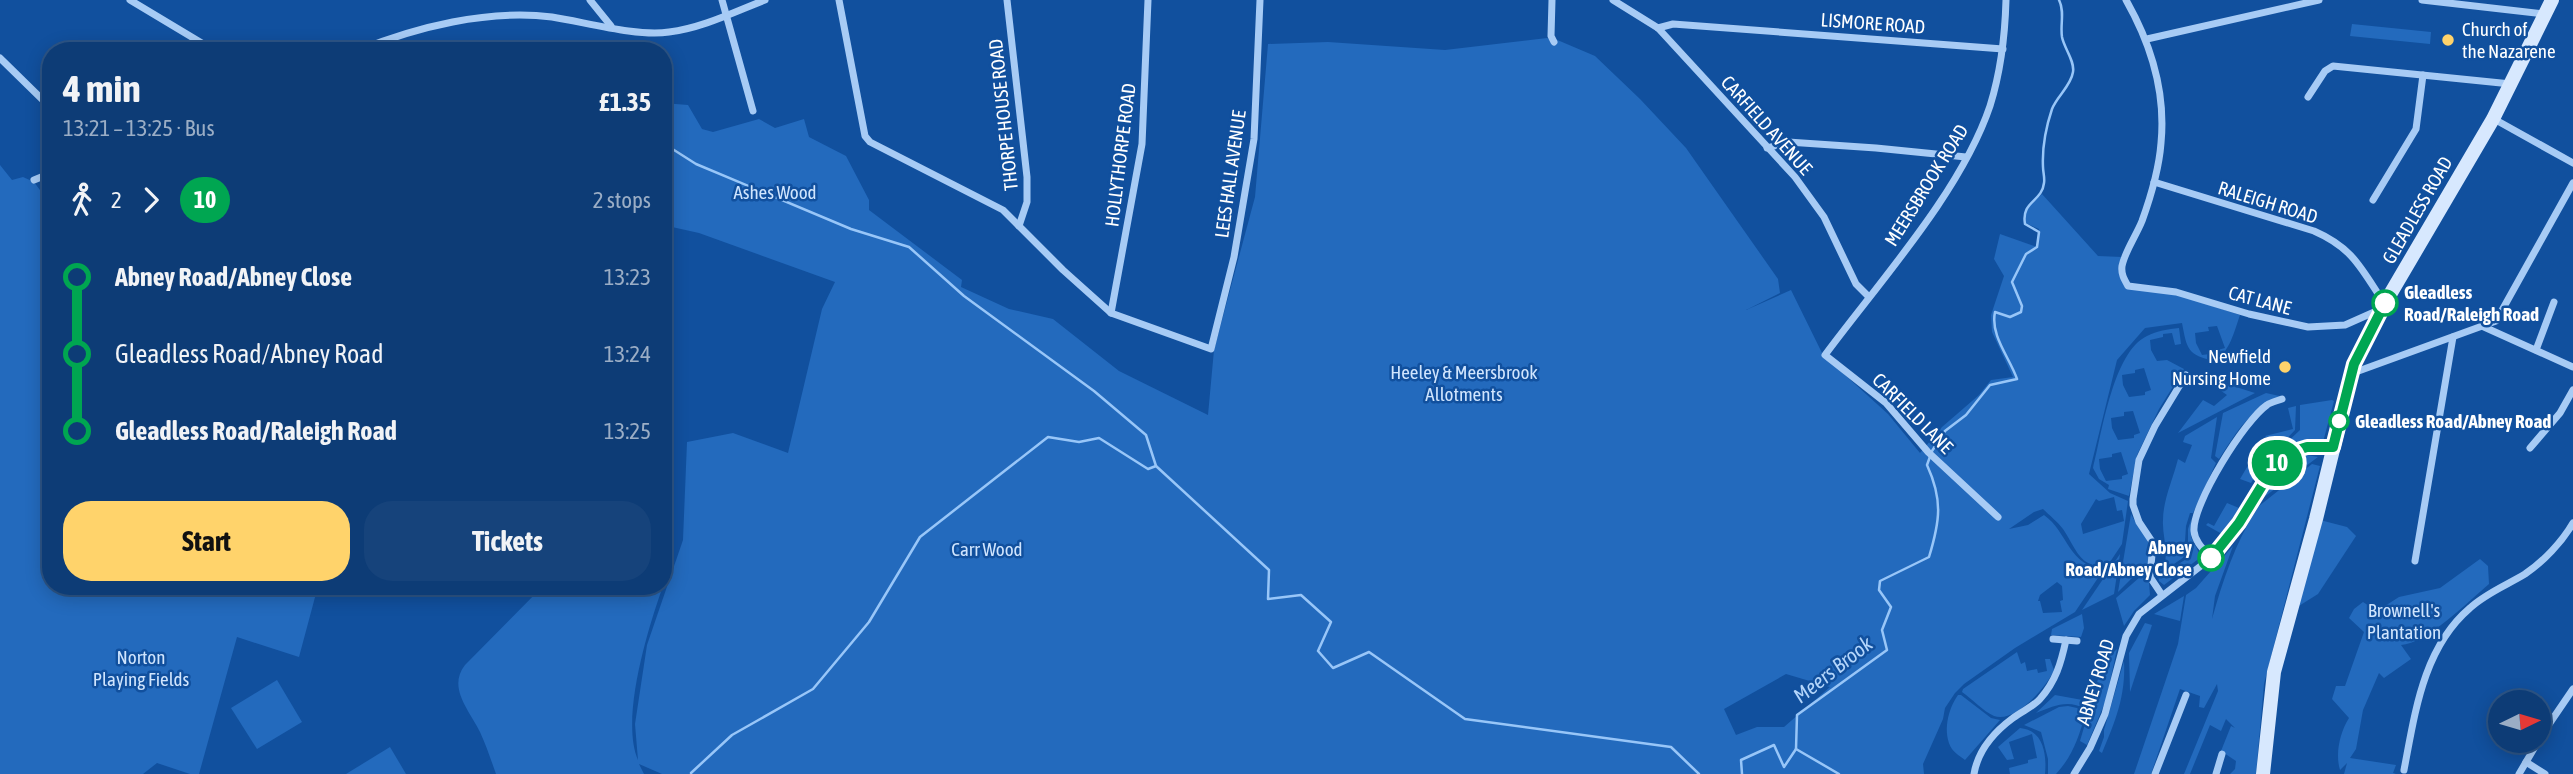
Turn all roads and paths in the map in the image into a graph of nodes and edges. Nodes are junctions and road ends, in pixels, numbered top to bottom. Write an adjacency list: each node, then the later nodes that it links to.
1 (130, 0): 21 (street)
2 (590, 0): 18 (street)
3 (722, 0): 17 (street)
4 (765, 0): 17 (street)
5 (839, 0): 40 (street)
6 (1007, 0): 40 (street, THORPE HOUSE ROAD)
7 (1148, 0): 44 (street, HOLLYTHORPE ROAD)
8 (1260, 0): 44 (street, LEES HALL AVENUE)
9 (1552, 0): 23 (street)
10 (1613, 0): 19 (street, CARFIELD AVENUE)
11 (2006, 0): 24 (street, MEERSBROOK ROAD)
12 (2126, 0): 20 (street)
13 (2319, 0): 20 (street)
14 (2422, 0): 16 (street)
15 (2552, 0): 16 (main road, GLEADLESS ROAD)
16 (2545, 14): 27 (main road, GLEADLESS ROAD)
17 (726, 15): 18 (street); 30 (street)
18 (612, 27): 22 (street)
19 (1658, 28): 24 (street, LISMORE ROAD); 32 (street, CARFIELD AVENUE)
20 (2147, 39): 37 (street)
21 (200, 42)
22 (380, 42)
23 (1554, 42)
24 (2003, 49): 33 (street, MEERSBROOK ROAD)
25 (0, 58): 29 (street)
26 (2423, 75): 27 (street); 28 (street); 39 (street)
27 (2511, 84): 31 (main road, GLEADLESS ROAD)
28 (2308, 97)
29 (42, 99)
30 (753, 111)
31 (2493, 118): 34 (street); 43 (main road, GLEADLESS ROAD)
32 (1767, 148): 33 (street); 41 (street, CARFIELD AVENUE)
33 (1966, 158): 41 (street, MEERSBROOK ROAD)
34 (2573, 163)
35 (42, 177): 36 (street)
36 (34, 180)
37 (2154, 182): 43 (street, RALEIGH ROAD); 43 (street, CAT LANE)
38 (2573, 183): 45 (street)
39 (2373, 200)
40 (1019, 226): 44 (street)
41 (1868, 296): 55 (street, CARFIELD LANE)
42 (2554, 302): 47 (street)
43 (2383, 306): 49 (main road, GLEADLESS ROAD)
44 (1111, 313)
45 (2484, 327): 46 (street); 47 (street)
46 (2453, 337): 49 (street); 59 (street)
47 (2536, 350): 48 (street)
48 (2573, 367)
49 (2351, 374): 53 (main road, GLEADLESS ROAD)
50 (2186, 375): 60 (street)
51 (2573, 390): 54 (street)
52 (2282, 399): 58 (street)
53 (2333, 447): 58 (street, ABNEY ROAD); 75 (main road, GLEADLESS ROAD)
54 (2530, 448)
55 (1998, 517)
56 (2573, 523): 57 (street)
57 (2570, 535): 70 (street)
58 (2211, 558): 60 (street, ABNEY ROAD)
59 (2415, 561)
60 (2161, 595): 72 (street, ABNEY ROAD)
61 (2053, 639): 62 (street, ABNEY ROAD)
62 (2066, 640): 63 (street, ABNEY ROAD); 71 (street, ABNEY ROAD)
63 (2077, 642)
64 (2573, 689): 66 (street)
65 (2186, 695): 73 (street)
66 (2552, 720)
67 (2531, 753): 69 (street)
68 (2222, 754): 74 (street)
69 (2526, 762): 76 (street); 77 (street)
70 (2404, 770)
71 (1974, 774)
72 (2074, 774)
73 (2155, 774)
74 (2216, 774)
75 (2263, 774)
76 (2519, 774)
77 (2545, 774)

